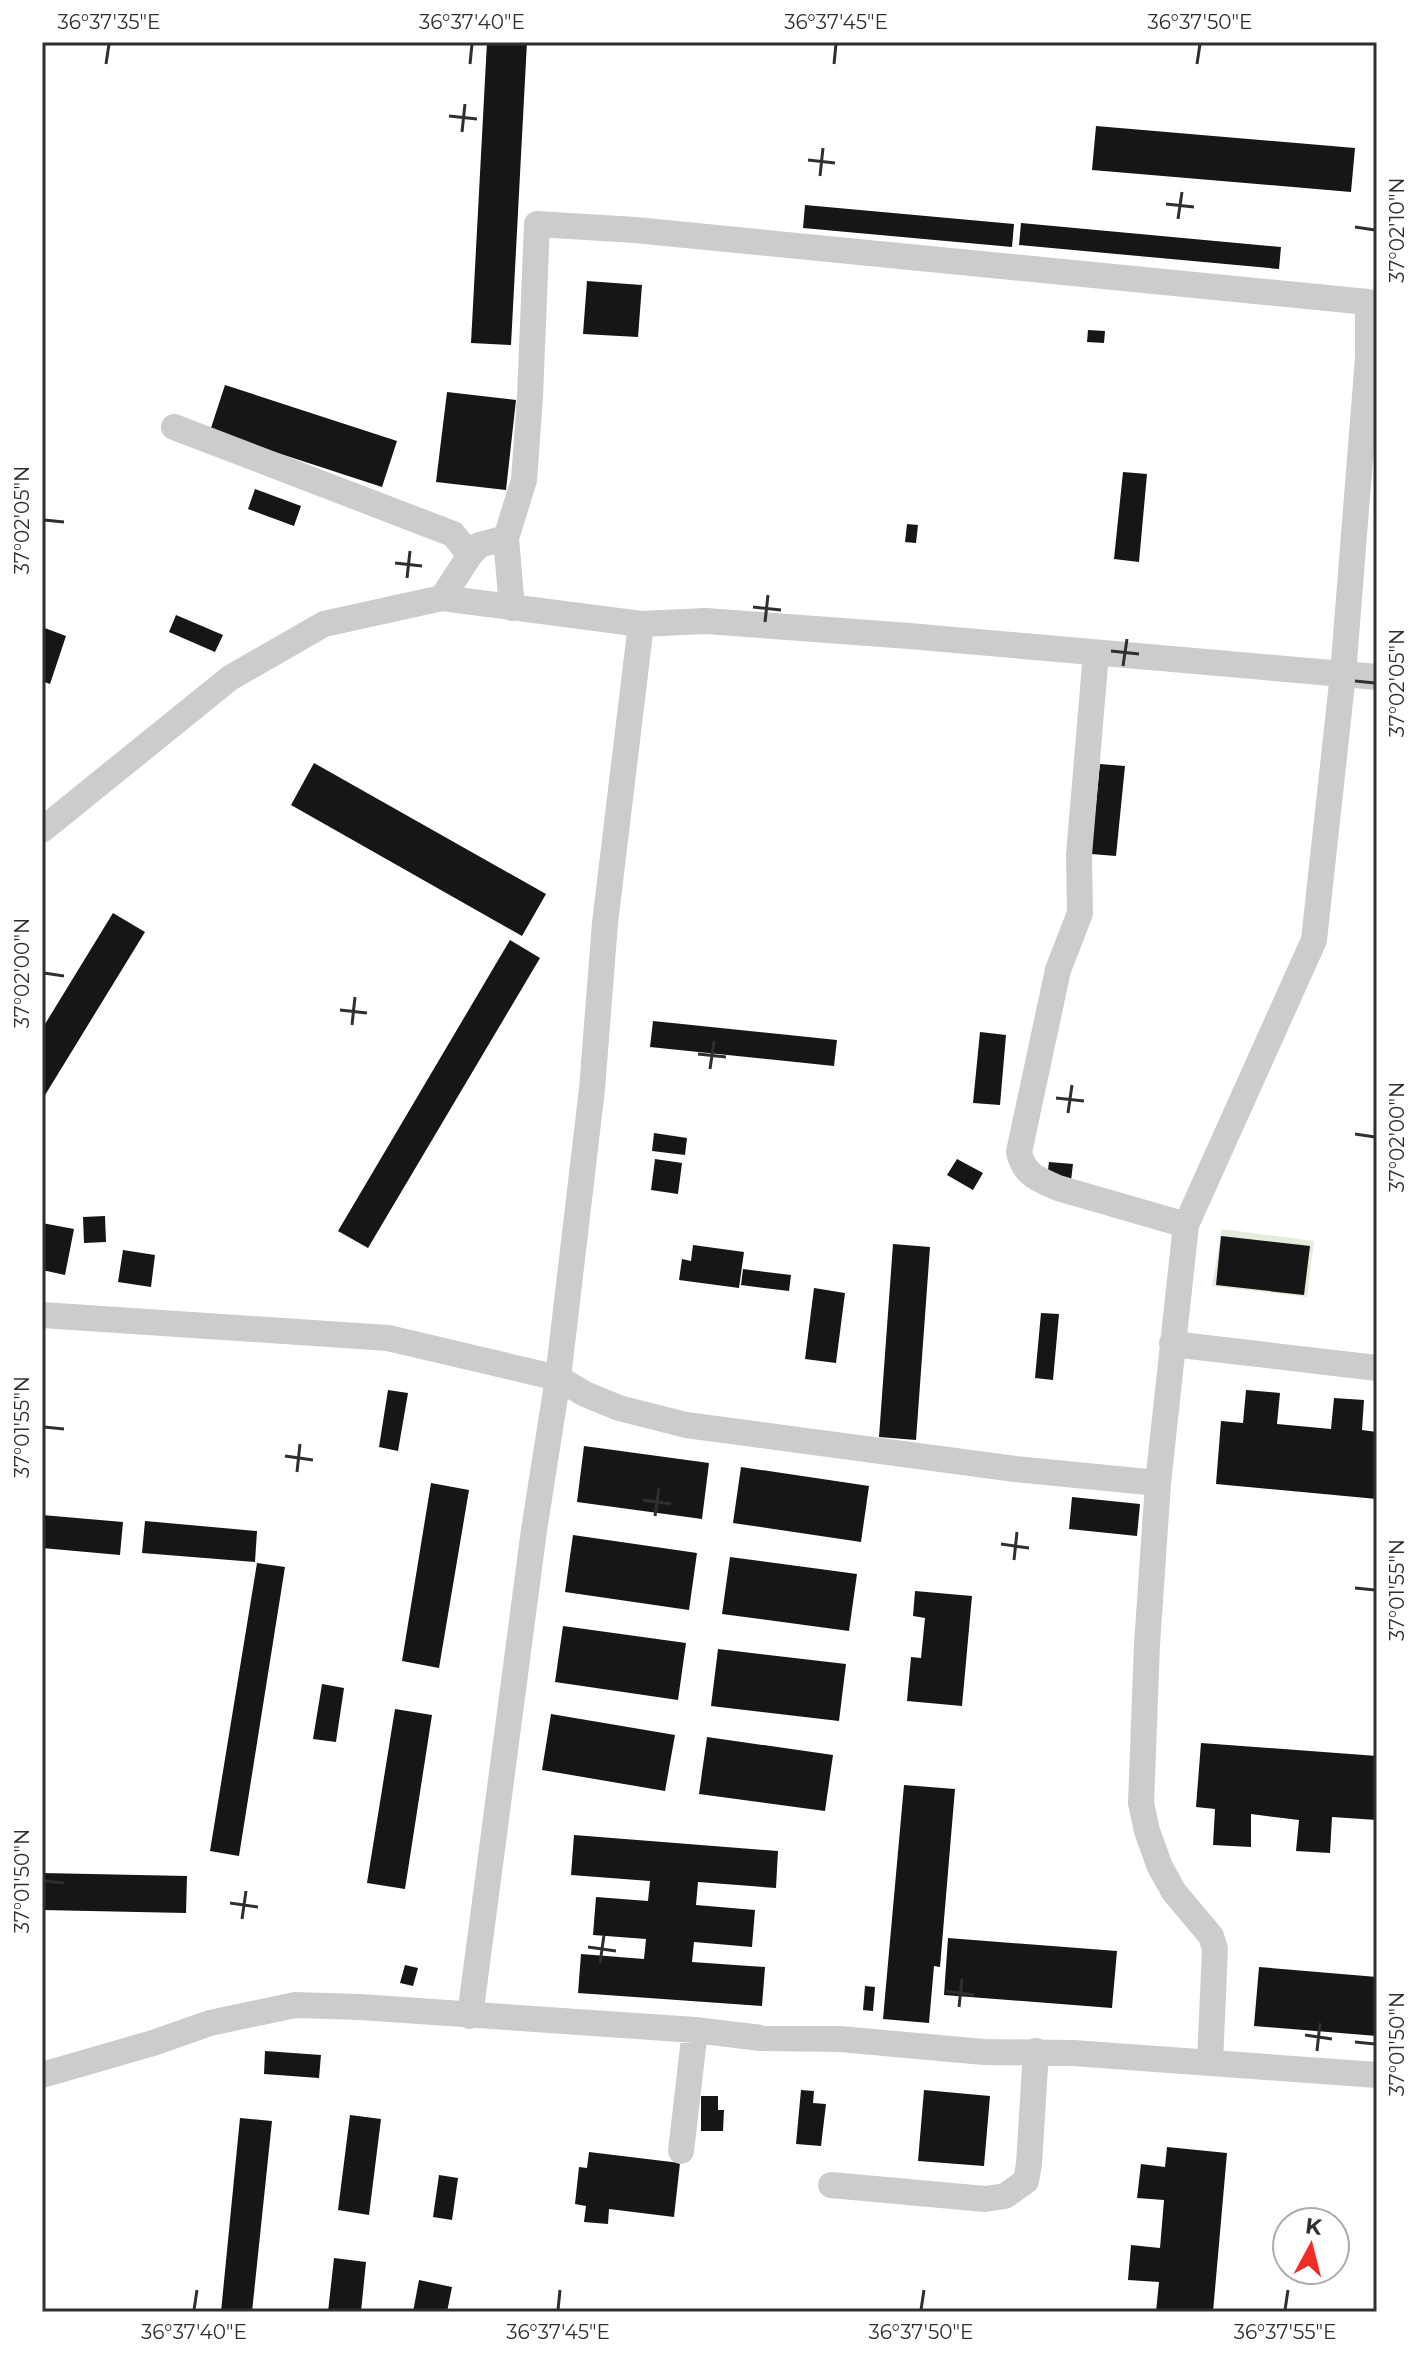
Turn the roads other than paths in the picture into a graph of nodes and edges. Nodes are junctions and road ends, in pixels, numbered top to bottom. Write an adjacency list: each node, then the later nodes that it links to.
1 (174, 427): 3 (street)
2 (506, 538): 3 (street); 5 (street); 8 (street)
3 (470, 555): 4 (street)
4 (442, 598): 5 (street); 10 (street)
5 (512, 608): 6 (street)
6 (641, 624): 7 (street); 15 (street)
7 (1096, 653): 8 (street); 11 (street)
8 (1343, 674): 9 (street); 11 (street)
9 (1377, 677)
10 (42, 830)
11 (1186, 1225): 13 (street)
12 (42, 1315): 15 (street)
13 (1172, 1344): 14 (street); 16 (street)
14 (1377, 1368)
15 (558, 1378): 16 (street); 17 (street)
16 (1158, 1483): 20 (street)
17 (470, 2016): 18 (street); 21 (street)
18 (695, 2030): 19 (street); 23 (street)
19 (1036, 2051): 20 (street); 24 (street)
20 (1210, 2062): 22 (street)
21 (42, 2075)
22 (1377, 2075)
23 (681, 2151)
24 (831, 2185)

